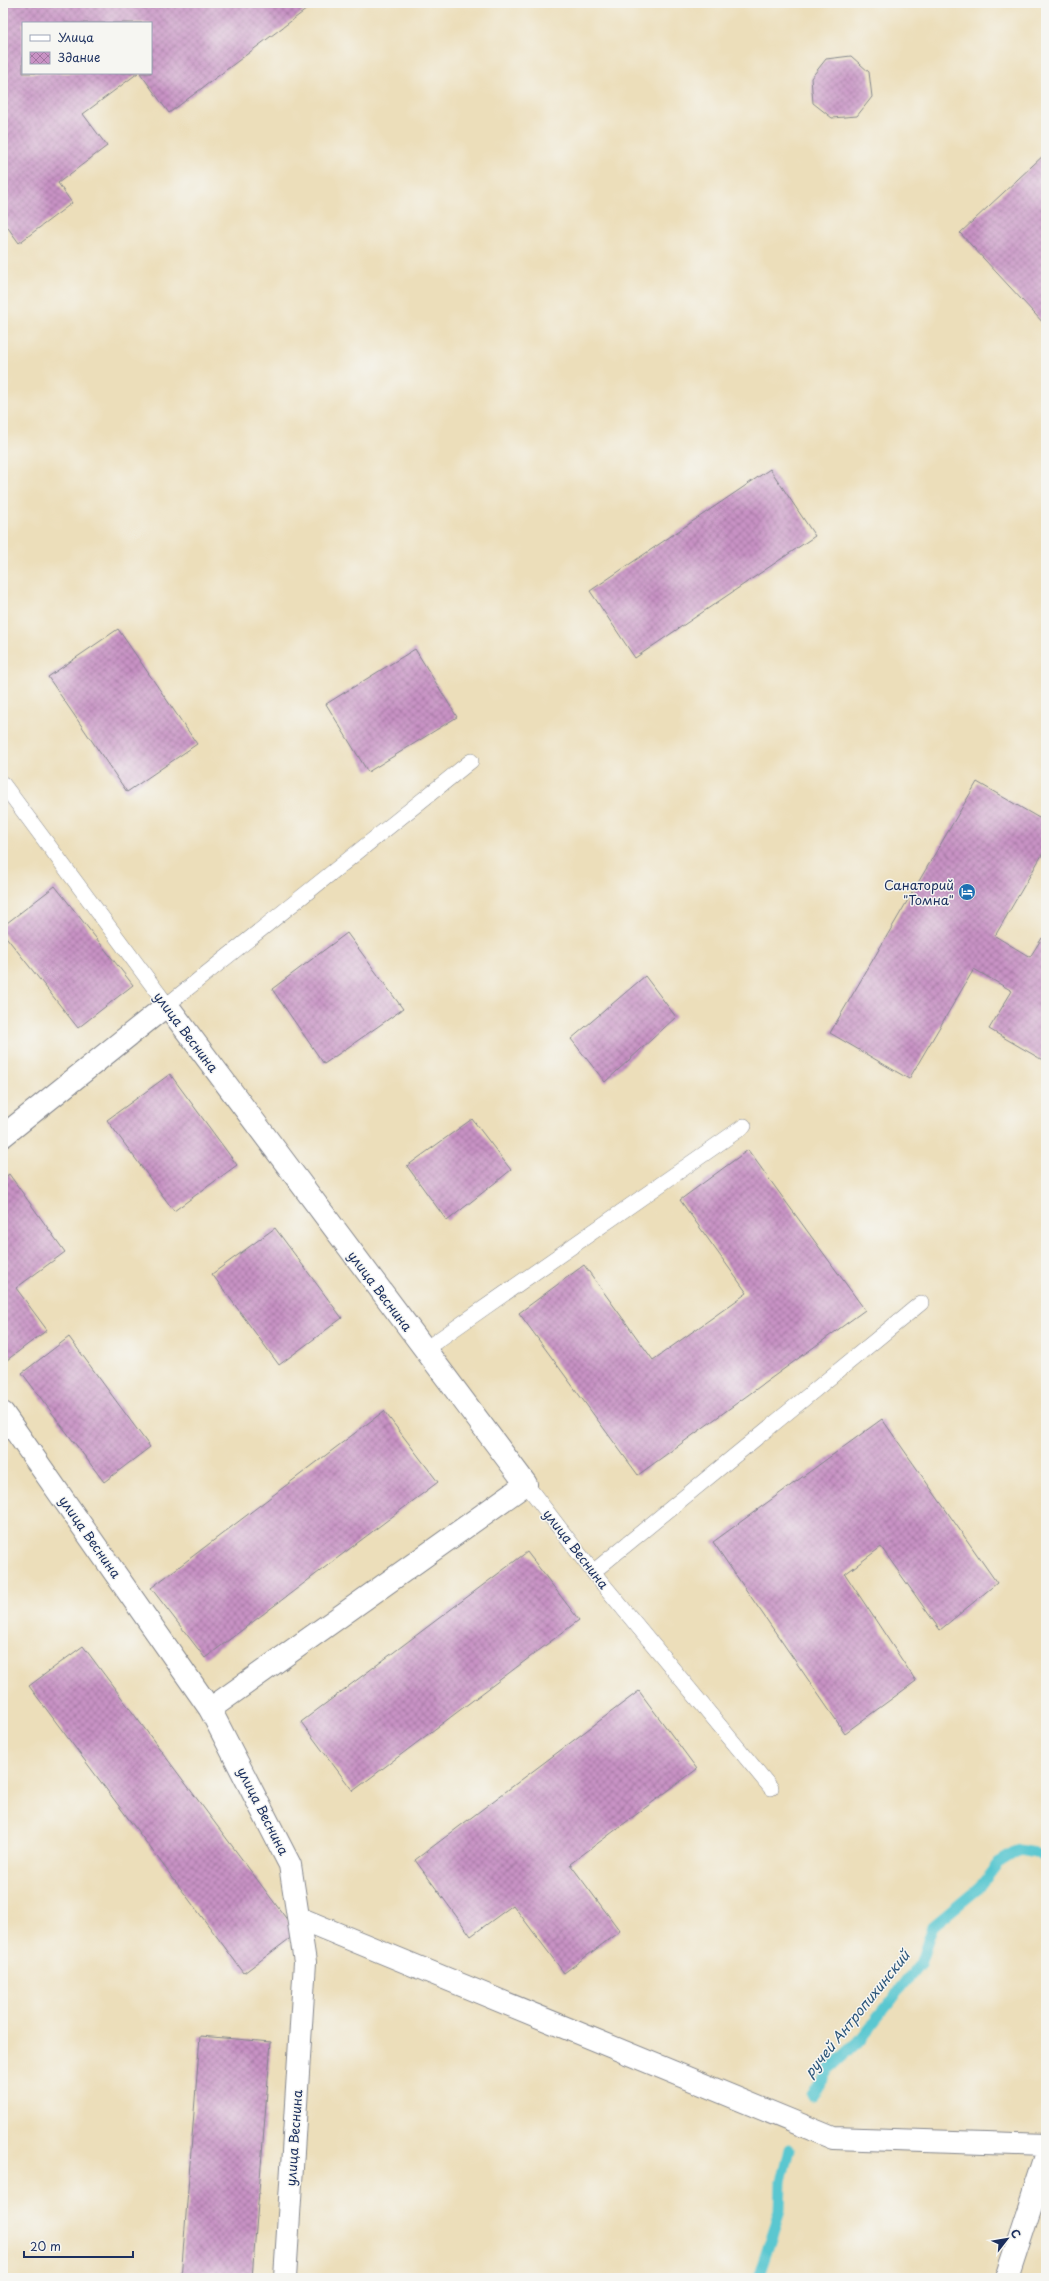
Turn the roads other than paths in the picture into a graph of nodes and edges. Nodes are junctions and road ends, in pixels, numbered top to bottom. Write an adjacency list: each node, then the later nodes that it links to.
1 (471, 760): 3 (lane)
2 (3, 784): 3 (lane, улица Веснина)
3 (166, 1005): 5 (street); 7 (street, улица Веснина)
4 (744, 1126): 7 (lane)
5 (3, 1136)
6 (921, 1302): 10 (lane)
7 (424, 1350): 9 (street, улица Веснина)
8 (3, 1413): 11 (street, улица Веснина)
9 (526, 1484): 10 (lane, улица Веснина); 11 (street)
10 (593, 1572): 12 (lane, улица Веснина)
11 (210, 1709): 13 (street, улица Веснина)
12 (771, 1788)
13 (299, 1918): 14 (street); 16 (street, улица Веснина)
14 (1046, 2146)
15 (1046, 2158): 17 (street)
16 (285, 2278)
17 (1007, 2278)

